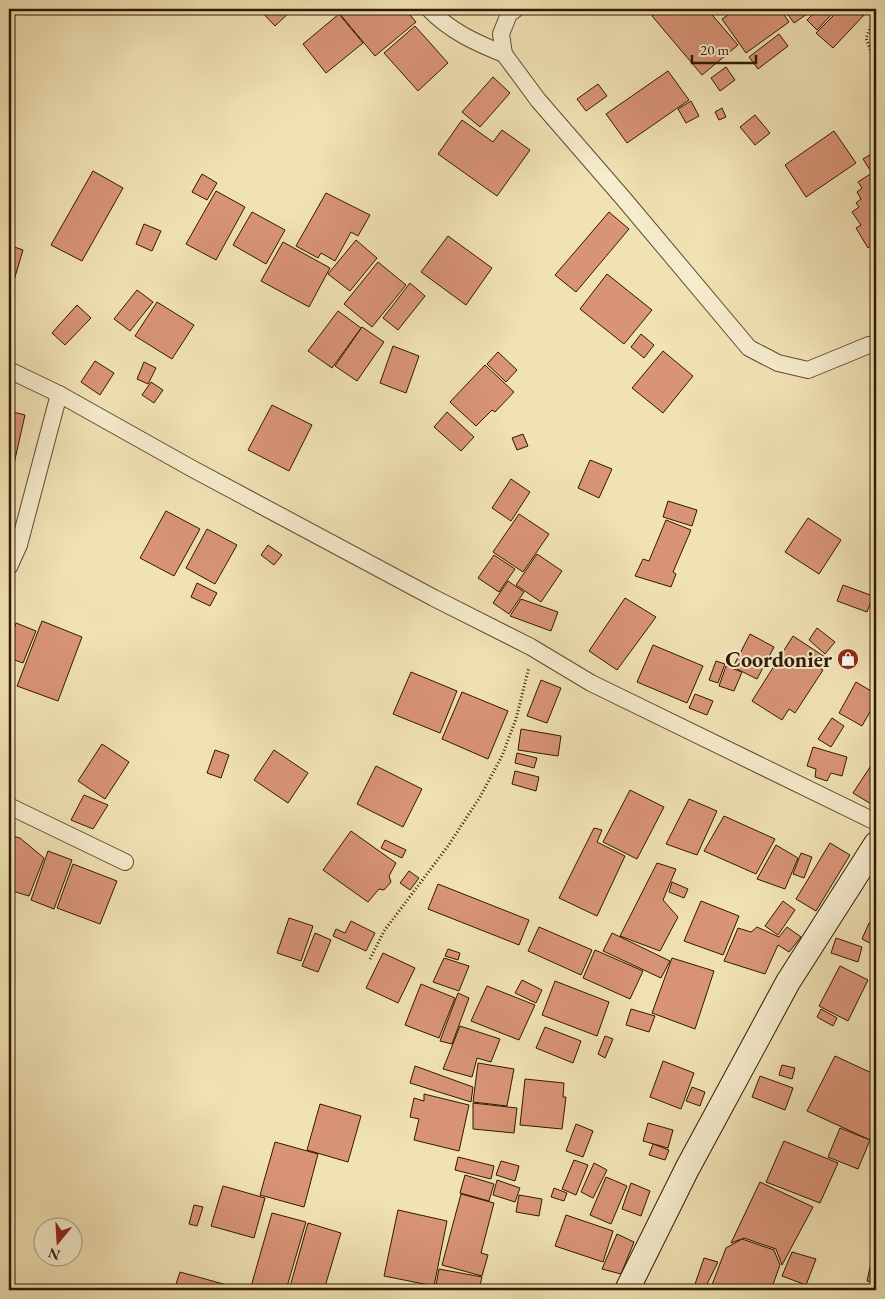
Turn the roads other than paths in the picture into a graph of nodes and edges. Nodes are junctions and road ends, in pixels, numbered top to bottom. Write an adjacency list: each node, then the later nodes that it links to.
1 (429, 9): 3 (street)
2 (516, 9): 3 (street)
3 (504, 54): 4 (street)
4 (876, 346)
5 (9, 370): 6 (street)
6 (59, 394): 7 (street); 9 (street)
7 (9, 567)
8 (9, 806): 11 (street)
9 (876, 822)
10 (876, 844): 12 (main road)
11 (125, 862)
12 (627, 1290)

